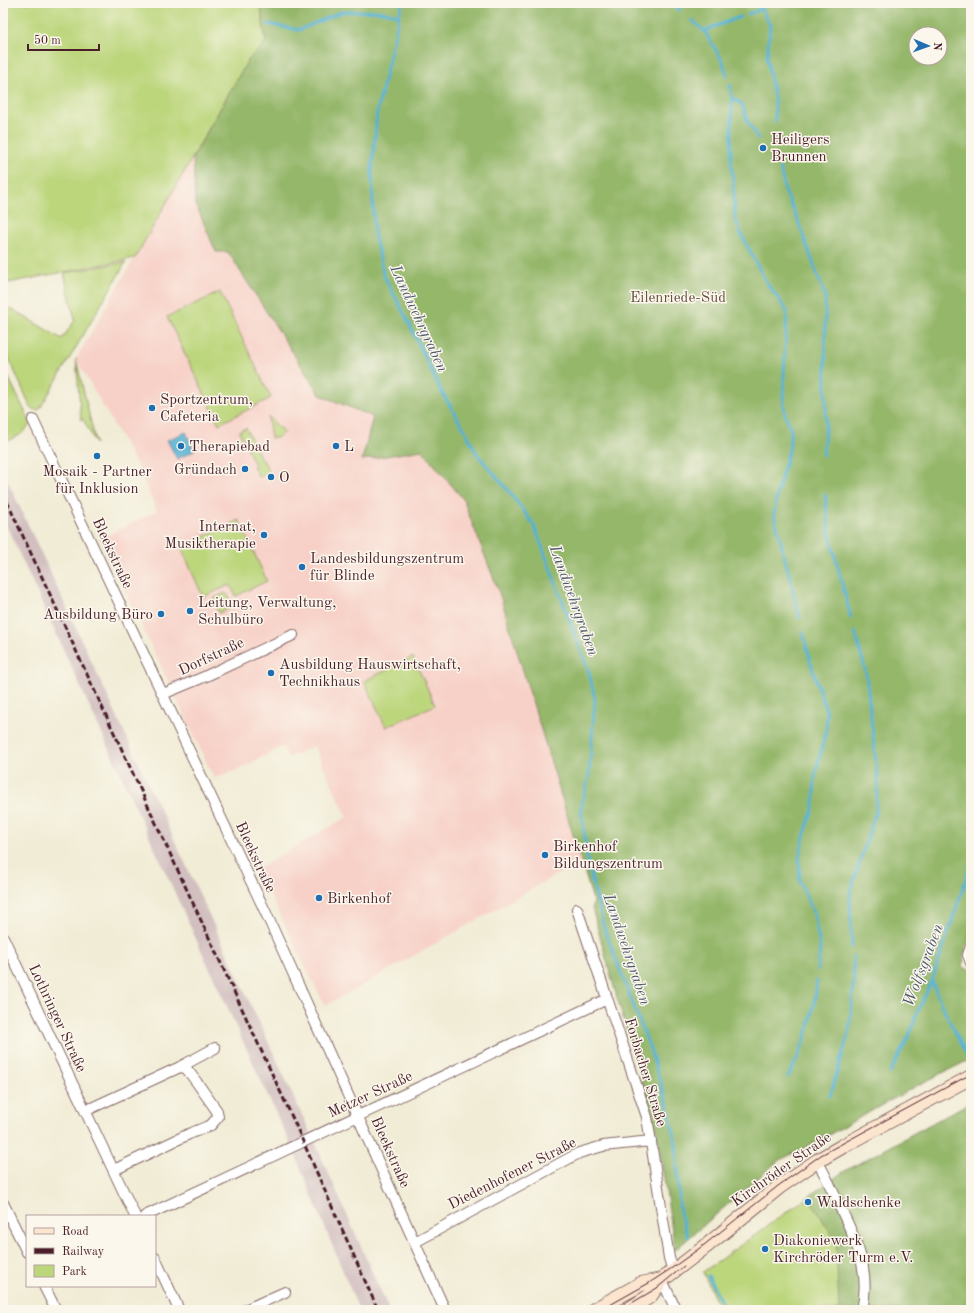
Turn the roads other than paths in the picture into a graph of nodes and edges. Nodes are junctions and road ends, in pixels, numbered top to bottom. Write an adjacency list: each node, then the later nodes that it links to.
1 (33, 420): 3 (street, Bleekstraße)
2 (293, 635): 3 (street, Dorfstraße)
3 (163, 694): 13 (street, Bleekstraße)
4 (577, 909): 8 (street, Forbacher Straße)
5 (4, 941): 12 (street, Lothringer Straße)
6 (971, 946): 7 (street)
7 (971, 963)
8 (607, 998): 13 (street, Metzer Straße); 14 (street, Forbacher Straße)
9 (215, 1048): 10 (street)
10 (180, 1067): 12 (street); 16 (street)
11 (971, 1077): 15 (main road, Kirchröder Straße)
12 (85, 1111): 16 (street, Lothringer Straße)
13 (358, 1116): 19 (street, Metzer Straße); 20 (street, Bleekstraße)
14 (651, 1141): 20 (street, Diedenhofener Straße); 23 (street, Forbacher Straße)
15 (817, 1161): 23 (main road, Kirchröder Straße); 34 (street)
16 (114, 1170): 18 (street, Lothringer Straße)
17 (4, 1207): 21 (street)
18 (136, 1215)
19 (147, 1215)
20 (415, 1242): 30 (street, Bleekstraße)
21 (26, 1250)
22 (156, 1260): 28 (street)
23 (673, 1271): 24 (main road, Kirchröder Straße)
24 (662, 1280): 31 (main road); 32 (main road); 33 (street)
25 (44, 1287): 27 (street)
26 (285, 1292): 29 (street)
27 (56, 1310)
28 (179, 1310)
29 (245, 1310)
30 (445, 1310)
31 (594, 1310)
32 (628, 1310)
33 (676, 1310)
34 (862, 1310)

